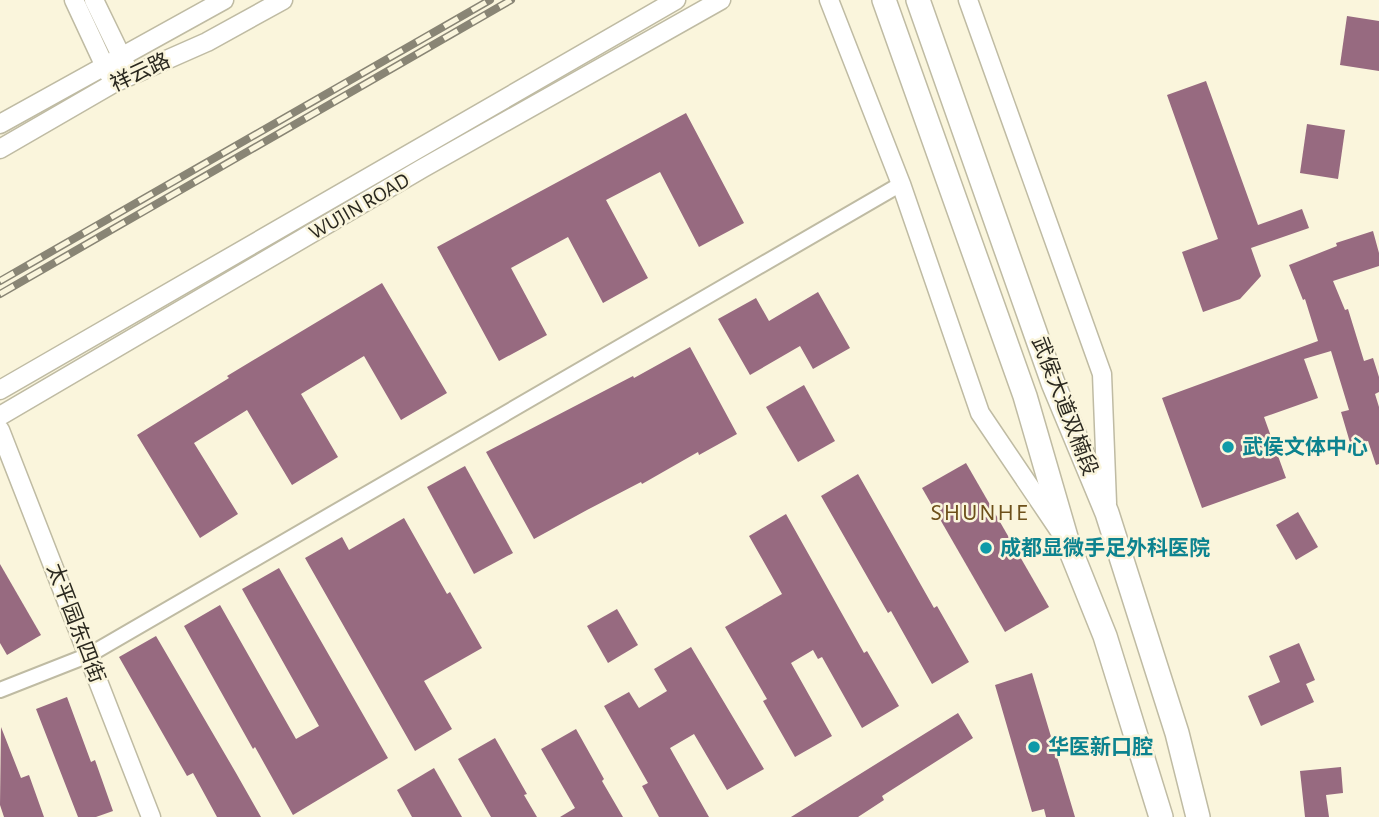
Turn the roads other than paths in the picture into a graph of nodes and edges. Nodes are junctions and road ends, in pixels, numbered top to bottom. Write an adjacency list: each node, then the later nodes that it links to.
1 (74, 0): 12 (street)
2 (94, 0): 11 (street)
3 (224, 0): 11 (street, 祥云路)
4 (283, 0): 13 (street, 祥云路)
5 (676, 0): 18 (street, WUJIN ROAD)
6 (721, 0): 19 (street, WUJIN ROAD)
7 (829, 0): 17 (street)
8 (884, 0): 22 (main road, 武侯大道双楠段)
9 (918, 0): 21 (main road, 武侯大道双楠段)
10 (968, 0): 21 (street)
11 (121, 56): 12 (street, 祥云路); 13 (street)
12 (104, 65): 14 (street); 15 (street, 祥云路)
13 (131, 75): 14 (street, 祥云路)
14 (114, 83): 16 (street, 祥云路)
15 (0, 124)
16 (0, 149)
17 (901, 184): 22 (street); 23 (street)
18 (0, 390)
19 (0, 416)
20 (0, 430): 23 (street, 太平园东四街)
21 (1107, 513): 27 (main road, 武侯大道双楠段)
22 (1069, 544): 26 (main road, 武侯大道双楠段)
23 (89, 655): 24 (street); 25 (street, 太平园东四街)
24 (0, 690)
25 (151, 817)
26 (1161, 817)
27 (1198, 817)

